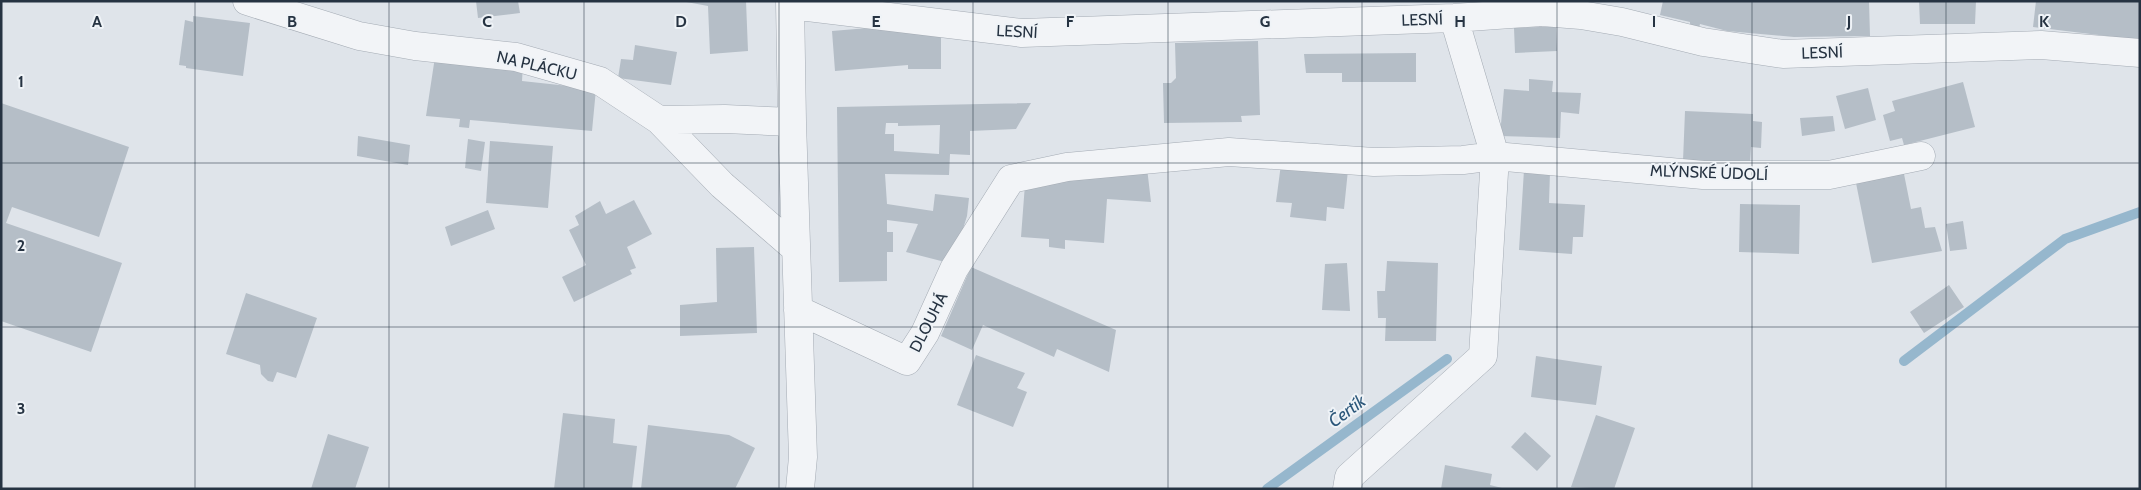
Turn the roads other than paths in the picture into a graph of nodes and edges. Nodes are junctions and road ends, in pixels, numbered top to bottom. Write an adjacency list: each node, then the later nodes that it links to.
1 (247, 1): 5 (street, NA PLÁCKU)
2 (790, 3): 3 (street, LESNÍ); 6 (street)
3 (1454, 18): 4 (street, LESNÍ); 7 (street)
4 (2140, 53)
5 (658, 120): 6 (street); 10 (street, NA PLÁCKU)
6 (792, 122): 10 (street)
7 (1495, 156): 8 (street, MLÝNSKÉ ÚDOLÍ); 9 (street, MLÝNSKÉ ÚDOLÍ); 13 (street)
8 (1921, 156)
9 (1010, 179): 11 (street, DLOUHÁ)
10 (796, 248): 11 (street)
11 (798, 310): 12 (street)
12 (800, 489)
13 (1346, 489)

